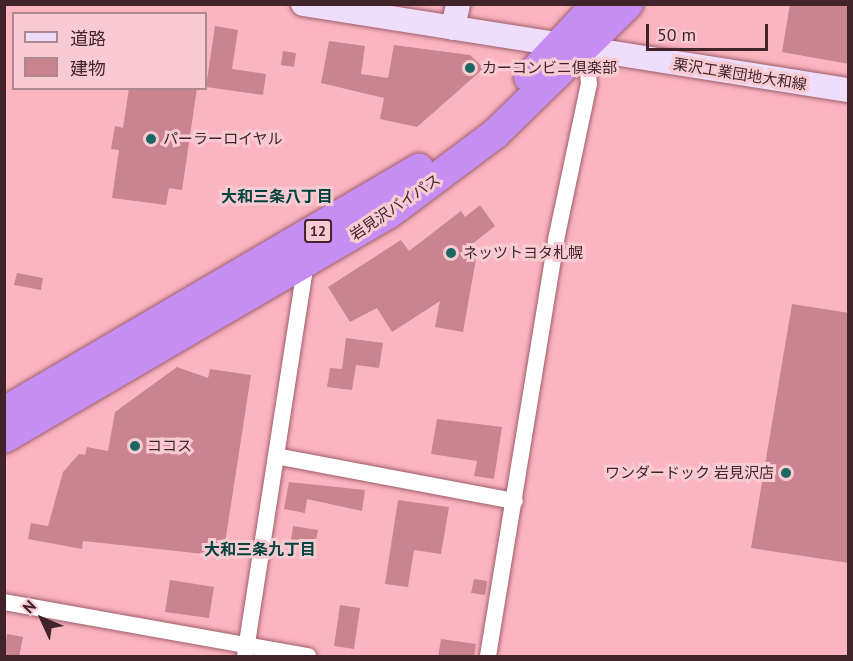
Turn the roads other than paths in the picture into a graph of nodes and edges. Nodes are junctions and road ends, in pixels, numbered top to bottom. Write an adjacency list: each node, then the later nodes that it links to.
1 (458, 4): 5 (street)
2 (597, 4): 6 (highway, 岩見沢バイパス / 12)
3 (628, 4): 6 (highway, 岩見沢バイパス / 12)
4 (307, 5): 5 (street, 栗沢工業団地大和線)
5 (453, 28): 6 (street, 栗沢工業団地大和線)
6 (574, 48): 7 (street, 栗沢工業団地大和線); 8 (highway, 岩見沢バイパス / 12); 9 (highway, 岩見沢バイパス / 12); 12 (street)
7 (849, 90)
8 (306, 264): 10 (highway, 岩見沢バイパス / 12); 11 (street)
9 (4, 412)
10 (4, 438)
11 (276, 456): 12 (street); 14 (street)
12 (515, 501): 16 (street)
13 (4, 602): 14 (street)
14 (246, 651): 15 (street)
15 (308, 657)
16 (488, 657)

